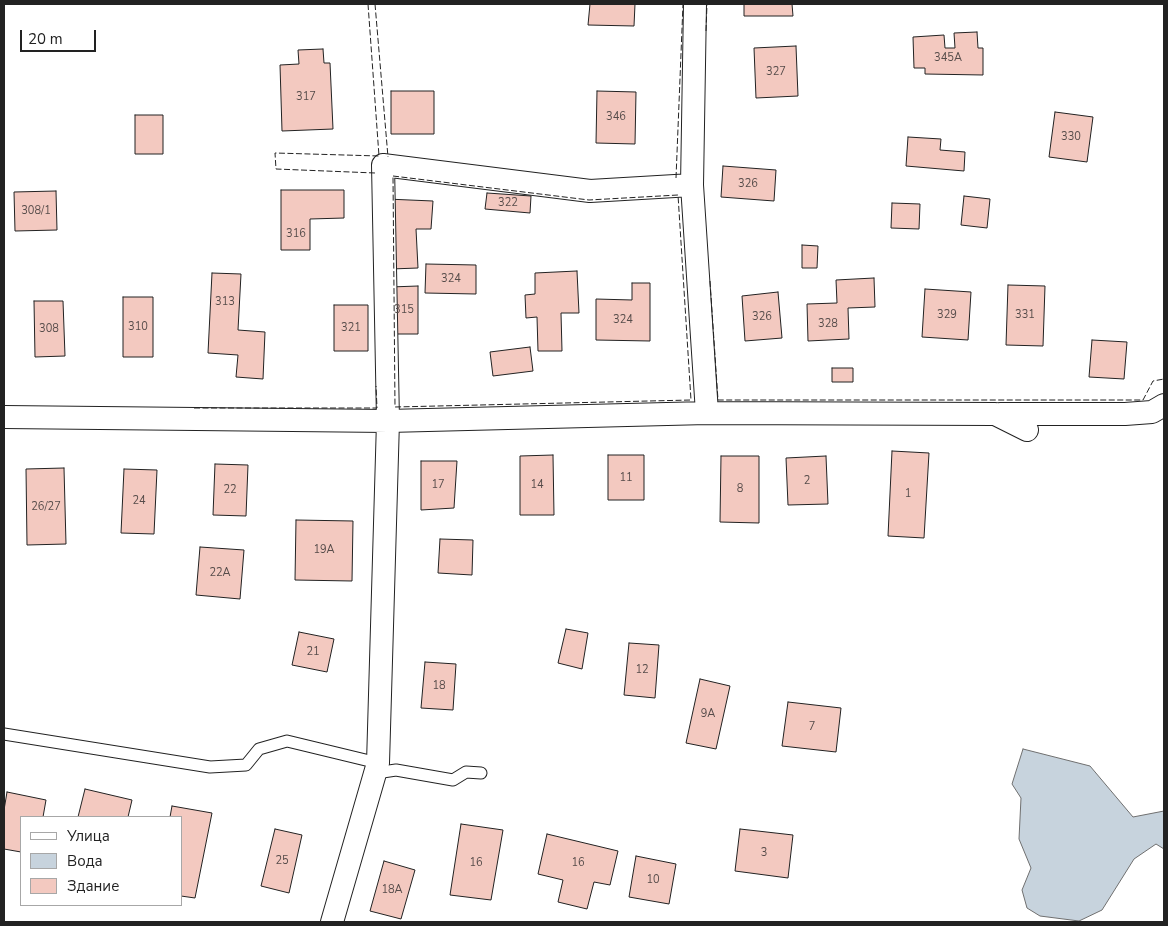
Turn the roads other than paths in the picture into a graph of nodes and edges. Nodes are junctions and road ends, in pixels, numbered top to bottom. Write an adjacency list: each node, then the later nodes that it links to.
1 (695, 4): 2 (street)
2 (692, 184): 4 (street); 7 (street)
3 (1164, 404): 5 (street)
4 (707, 413): 5 (street); 7 (street)
5 (995, 414): 8 (street)
6 (4, 417): 7 (street)
7 (388, 421): 10 (street)
8 (1027, 430)
9 (4, 734): 10 (lane)
10 (377, 768): 11 (lane); 12 (street)
11 (481, 772)
12 (332, 922)

